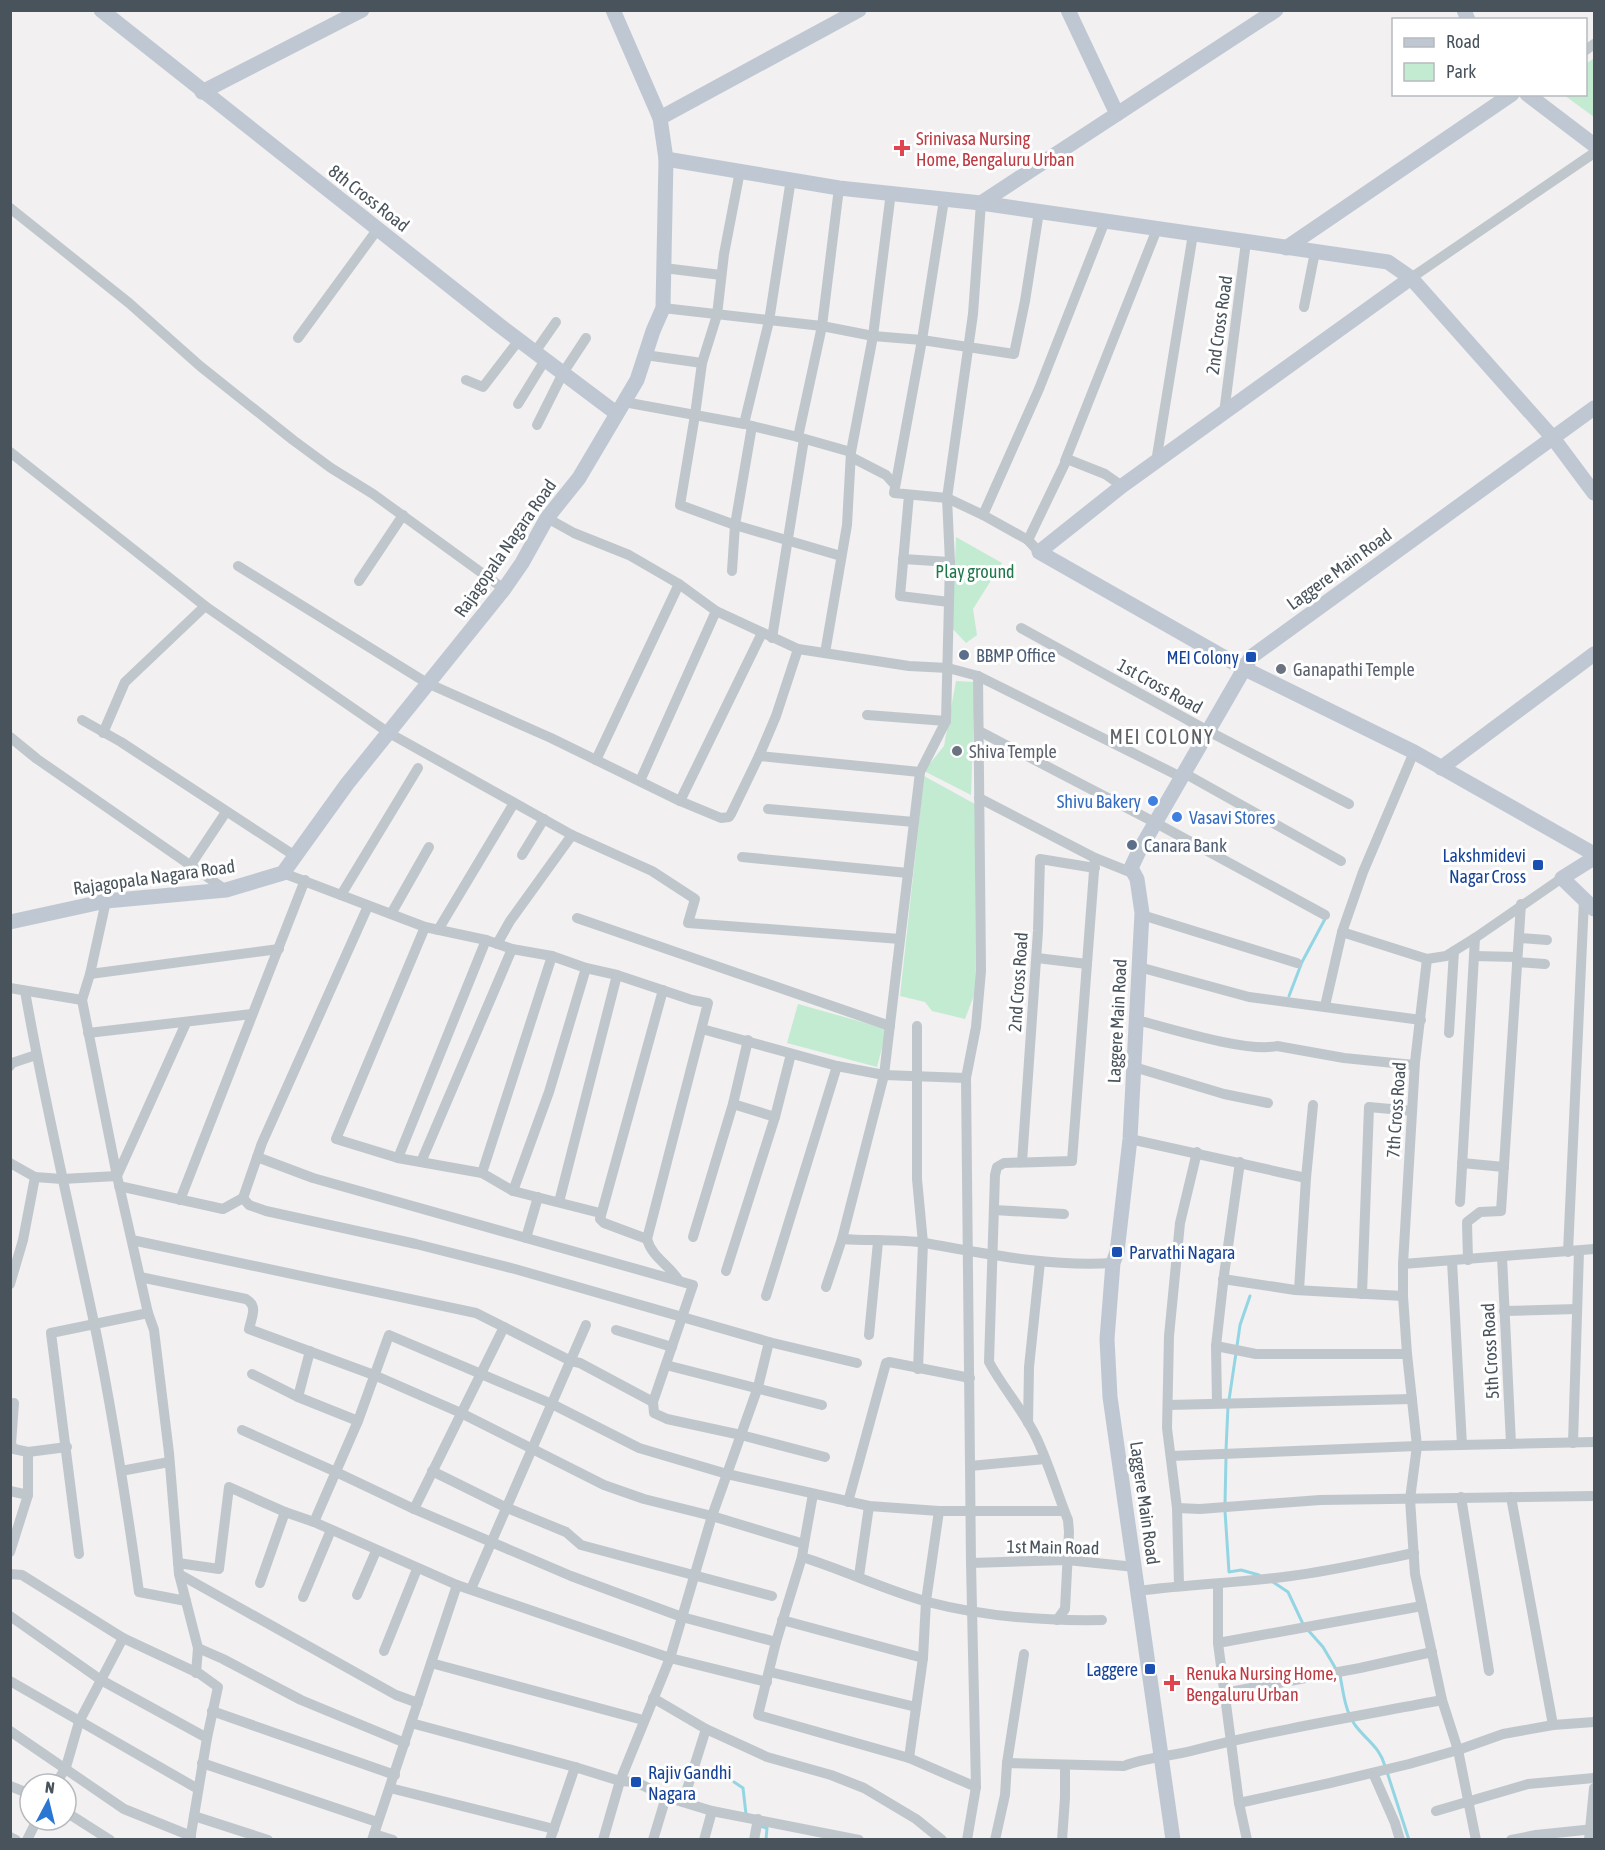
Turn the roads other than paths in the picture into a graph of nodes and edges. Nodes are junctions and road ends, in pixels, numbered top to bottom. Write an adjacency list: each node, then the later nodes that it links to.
1 (101, 10): 7 (street, 8th Cross Road)
2 (362, 10): 7 (street)
3 (613, 10): 12 (street, Rajagopala Nagara Road)
4 (859, 10): 12 (street)
5 (1068, 10): 11 (street)
6 (1276, 10): 11 (street)
7 (202, 92): 27 (street, 8th Cross Road)
8 (1509, 96): 30 (street)
9 (1530, 96): 14 (street)
10 (1545, 96): 13 (street)
11 (1117, 114): 22 (street)
12 (660, 118): 16 (street, Rajagopala Nagara Road)
13 (1594, 133)
14 (1594, 145)
15 (1594, 153): 34 (street)
16 (666, 159): 17 (street); 32 (street, Rajagopala Nagara Road)
17 (740, 171): 18 (street); 33 (street)
18 (791, 179): 19 (street); 38 (street)
19 (839, 188): 20 (street); 40 (street)
20 (891, 192): 21 (street); 41 (street)
21 (944, 200): 22 (street); 45 (street)
22 (981, 203): 24 (street); 46 (street)
23 (10, 208): 70 (street)
24 (1039, 212): 25 (street); 46 (street)
25 (1105, 221): 26 (street); 71 (street)
26 (1157, 229): 28 (street); 63 (street)
27 (378, 230): 42 (street); 44 (street, 8th Cross Road)
28 (1193, 234): 29 (street); 64 (street)
29 (1246, 242): 30 (street); 55 (street, 2nd Cross Road)
30 (1286, 248): 31 (street)
31 (1315, 252): 34 (street); 35 (street)
32 (664, 268): 33 (street); 36 (street, Rajagopala Nagara Road)
33 (721, 275): 37 (street)
34 (1411, 278): 55 (street); 60 (street)
35 (1304, 307)
36 (663, 308): 37 (street); 47 (street, Rajagopala Nagara Road)
37 (717, 315): 38 (street); 49 (street)
38 (769, 321): 40 (street); 58 (street)
39 (556, 322): 48 (street)
40 (822, 327): 41 (street); 59 (street)
41 (873, 336): 45 (street); 62 (street)
42 (298, 338)
43 (586, 338): 50 (street)
44 (519, 340): 48 (street, 8th Cross Road); 51 (street)
45 (922, 340): 46 (street); 65 (street)
46 (968, 347): 69 (street)
47 (645, 355): 49 (street); 53 (street, Rajagopala Nagara Road)
48 (540, 356): 50 (street, 8th Cross Road); 52 (street)
49 (702, 363): 56 (street)
50 (563, 373): 53 (street, 8th Cross Road); 57 (street)
51 (466, 380)
52 (518, 404)
53 (620, 407): 56 (street); 72 (street, Rajagopala Nagara Road)
54 (1594, 408): 60 (street, Laggere Main Road)
55 (1224, 413): 64 (street)
56 (695, 415): 58 (street); 73 (street)
57 (537, 425)
58 (748, 425): 59 (street); 73 (street)
59 (801, 438): 62 (street); 75 (street)
60 (1553, 438): 67 (street); 94 (street, Laggere Main Road)
61 (10, 452): 86 (street)
62 (851, 454): 65 (street); 77 (street)
63 (1065, 461): 66 (street); 74 (street)
64 (1156, 462): 66 (street)
65 (896, 484): 68 (street)
66 (1122, 486): 76 (street)
67 (1594, 493)
68 (909, 495): 69 (street); 78 (street)
69 (948, 498): 71 (street); 79 (street)
70 (403, 515): 82 (street); 84 (street)
71 (983, 515): 74 (street)
72 (548, 518): 83 (street); 84 (street, Rajagopala Nagara Road)
73 (735, 525): 75 (street); 81 (street)
74 (1028, 540): 76 (street)
75 (788, 541): 77 (street); 89 (street)
76 (1039, 552): 94 (street)
77 (842, 556): 91 (street)
78 (903, 559): 79 (street); 85 (street)
79 (950, 562): 85 (street)
80 (238, 566): 96 (street)
81 (732, 571)
82 (359, 581)
83 (679, 584): 87 (street); 107 (street)
84 (504, 589): 96 (street, Rajagopala Nagara Road)
85 (949, 602): 93 (street)
86 (205, 606): 102 (street); 103 (street)
87 (716, 611): 89 (street); 112 (street)
88 (1021, 628): 101 (street, 1st Cross Road)
89 (767, 636): 90 (street); 114 (street)
90 (798, 649): 91 (street); 106 (street)
91 (825, 652): 93 (street)
92 (1594, 654): 109 (street)
93 (948, 668): 95 (street); 99 (street)
94 (1243, 668): 101 (street, Laggere Main Road); 105 (street)
95 (978, 675): 100 (street); 111 (street)
96 (427, 683): 103 (street, Rajagopala Nagara Road); 107 (street)
97 (867, 716): 99 (street)
98 (82, 720): 102 (street)
99 (946, 721): 110 (street)
100 (979, 731): 113 (street); 121 (street)
101 (1208, 731): 111 (street, Laggere Main Road); 116 (street, 1st Cross Road)
102 (103, 733): 118 (street)
103 (388, 733): 115 (street); 125 (street, Rajagopala Nagara Road)
104 (10, 737): 130 (street)
105 (1414, 752): 109 (street); 149 (street)
106 (759, 756): 110 (street); 114 (street)
107 (596, 760): 112 (street)
108 (418, 768): 137 (street)
109 (1441, 768): 126 (street)
110 (920, 772): 120 (street)
111 (1183, 775): 121 (street, Laggere Main Road); 128 (street)
112 (640, 781): 114 (street)
113 (979, 798): 129 (street); 194 (street)
114 (680, 801)
115 (514, 803): 119 (street); 148 (street)
116 (1348, 804)
117 (768, 809): 120 (street)
118 (226, 812): 125 (street); 130 (street)
119 (544, 819): 122 (street); 124 (street)
120 (914, 822): 132 (street)
121 (1156, 823): 133 (street, Laggere Main Road); 144 (street)
122 (572, 835): 152 (street); 155 (street)
123 (429, 847): 142 (street)
124 (522, 855)
125 (295, 856): 131 (street, Rajagopala Nagara Road)
126 (1594, 856): 134 (street)
127 (742, 857): 132 (street)
128 (1341, 861)
129 (1095, 863): 133 (street); 161 (street, 2nd Cross Road); 165 (street)
130 (190, 866): 136 (street)
131 (283, 873): 135 (street); 136 (street, Rajagopala Nagara Road)
132 (908, 873): 152 (street)
133 (1135, 874): 143 (street, Laggere Main Road)
134 (1562, 878): 139 (street); 140 (street)
135 (304, 880): 137 (street); 156 (street)
136 (226, 890): 138 (street, Rajagopala Nagara Road)
137 (341, 895): 141 (street)
138 (106, 901): 146 (street, Rajagopala Nagara Road); 169 (street)
139 (1521, 904): 150 (street); 151 (street)
140 (1589, 904): 232 (street)
141 (368, 906): 142 (street); 202 (street)
142 (391, 914): 147 (street)
143 (1142, 915): 164 (street); 167 (street, Laggere Main Road)
144 (1325, 915)
145 (577, 918): 180 (street)
146 (10, 922)
147 (425, 927): 148 (street); 203 (street)
148 (438, 930): 153 (street)
149 (1342, 933): 162 (street); 175 (street)
150 (1475, 938): 158 (street); 160 (street)
151 (1519, 938): 154 (street); 163 (street)
152 (900, 939): 180 (street)
153 (486, 940): 155 (street); 203 (street)
154 (1547, 940)
155 (497, 944): 157 (street)
156 (279, 949): 169 (street); 176 (street)
157 (512, 949): 159 (street); 204 (street)
158 (1454, 951): 162 (street); 183 (street)
159 (552, 956): 168 (street); 210 (street)
160 (1474, 956): 163 (street); 208 (street)
161 (1037, 958): 165 (street); 205 (street, 2nd Cross Road)
162 (1427, 959): 178 (street, 7th Cross Road)
163 (1517, 959): 166 (street); 209 (street)
164 (1297, 963)
165 (1087, 964): 205 (street)
166 (1545, 964)
167 (1139, 967): 175 (street); 177 (street, Laggere Main Road)
168 (586, 968): 170 (street); 215 (street)
169 (90, 974): 174 (street)
170 (617, 975): 172 (street); 219 (street)
171 (10, 987): 173 (street)
172 (663, 990): 182 (street); 222 (street)
173 (25, 991): 174 (street); 187 (street)
174 (82, 1000): 184 (street)
175 (1325, 1006): 178 (street)
176 (252, 1014): 179 (street); 218 (street)
177 (1137, 1020): 188 (street); 191 (street, Laggere Main Road)
178 (1421, 1020): 188 (street, 7th Cross Road)
179 (186, 1023): 184 (street); 214 (street)
180 (890, 1026): 192 (street)
181 (917, 1026): 193 (street)
182 (702, 1029): 185 (street); 226 (street)
183 (1449, 1033)
184 (88, 1034): 214 (street)
185 (748, 1040): 186 (street); 196 (street)
186 (791, 1054): 190 (street); 199 (street)
187 (36, 1055): 189 (street); 213 (street)
188 (1414, 1065): 198 (street, 7th Cross Road)
189 (10, 1066)
190 (837, 1066): 192 (street); 249 (street)
191 (1134, 1067): 195 (street); 200 (street, Laggere Main Road)
192 (884, 1075): 193 (street); 227 (street)
193 (916, 1076): 194 (street); 230 (street)
194 (966, 1078): 233 (street)
195 (1268, 1103)
196 (733, 1104): 199 (street); 224 (street)
197 (1313, 1105): 212 (street)
198 (1412, 1111): 240 (street, 7th Cross Road); 248 (street)
199 (775, 1117): 241 (street)
200 (1130, 1139): 201 (street); 239 (street, Laggere Main Road)
201 (1197, 1152): 206 (street); 281 (street)
202 (257, 1156): 217 (street); 225 (street)
203 (398, 1158): 204 (street)
204 (421, 1162): 210 (street)
205 (1022, 1162): 221 (street)
206 (1240, 1162): 212 (street); 243 (street)
207 (10, 1163): 211 (street)
208 (1462, 1164): 209 (street); 220 (street)
209 (1503, 1167): 236 (street)
210 (482, 1173): 215 (street)
211 (35, 1177): 213 (street); 245 (street)
212 (1306, 1178): 247 (street)
213 (62, 1179): 214 (street); 255 (street)
214 (118, 1181): 218 (street); 228 (street)
215 (513, 1191): 216 (street)
216 (538, 1197): 219 (street); 225 (street)
217 (243, 1198): 218 (street); 254 (street)
218 (180, 1200)
219 (559, 1202): 222 (street)
220 (1460, 1202)
221 (994, 1210): 223 (street); 234 (street)
222 (600, 1213): 226 (street)
223 (1064, 1214)
224 (693, 1237)
225 (526, 1238): 244 (street)
226 (647, 1239): 244 (street)
227 (842, 1239): 229 (street); 246 (street)
228 (132, 1240): 242 (street); 257 (street)
229 (878, 1242): 230 (street); 259 (street)
230 (923, 1243): 233 (street); 268 (street)
231 (1594, 1249): 232 (street)
232 (1574, 1251): 235 (street); 251 (street)
233 (967, 1252): 234 (street); 272 (street)
234 (992, 1256): 238 (street); 284 (street)
235 (1502, 1257): 236 (street); 252 (street, 5th Cross Road)
236 (1468, 1260): 237 (street)
237 (1452, 1261): 240 (street); 290 (street)
238 (1040, 1262): 239 (street); 284 (street)
239 (1113, 1263): 332 (street, Laggere Main Road)
240 (1403, 1264): 250 (street, 7th Cross Road)
241 (726, 1271)
242 (140, 1277): 253 (street); 263 (street)
243 (1223, 1279): 247 (street); 261 (street)
244 (679, 1281): 254 (street)
245 (10, 1284)
246 (826, 1287)
247 (1299, 1290): 248 (street)
248 (1362, 1294): 250 (street)
249 (766, 1296)
250 (1402, 1296): 264 (street, 7th Cross Road)
251 (1577, 1309): 252 (street); 287 (street)
252 (1504, 1311): 289 (street, 5th Cross Road)
253 (148, 1313): 255 (street); 298 (street)
254 (682, 1318): 260 (street); 262 (street)
255 (94, 1325): 292 (street); 300 (street)
256 (586, 1325): 265 (street)
257 (504, 1327): 265 (street); 269 (street)
258 (616, 1330): 262 (street)
259 (869, 1335)
260 (769, 1342): 266 (street); 273 (street)
261 (1216, 1346): 264 (street); 278 (street)
262 (672, 1347): 267 (street)
263 (310, 1351): 271 (street); 274 (street)
264 (1407, 1354): 275 (street, 7th Cross Road)
265 (571, 1361): 276 (street); 279 (street)
266 (857, 1363)
267 (666, 1365): 273 (street); 276 (street)
268 (918, 1369): 272 (street); 311 (street)
269 (482, 1373): 271 (street); 279 (street); 282 (street)
270 (252, 1374): 274 (street)
271 (374, 1375): 282 (street); 283 (street)
272 (969, 1378): 299 (street)
273 (758, 1387): 280 (street); 286 (street)
274 (298, 1396): 283 (street)
275 (1412, 1399): 278 (street); 291 (street, 7th Cross Road)
276 (653, 1402): 286 (street)
277 (14, 1403): 294 (street)
278 (1217, 1403): 281 (street)
279 (552, 1404): 293 (street); 303 (street)
280 (822, 1405)
281 (1168, 1405): 295 (street)
282 (461, 1413): 293 (street); 301 (street)
283 (358, 1421): 302 (street)
284 (1028, 1423): 297 (street)
285 (242, 1430): 302 (street)
286 (741, 1435): 296 (street); 303 (street)
287 (1573, 1443): 288 (street); 289 (street)
288 (1594, 1443)
289 (1511, 1444): 290 (street)
290 (1462, 1445): 291 (street)
291 (1417, 1446): 295 (street); 310 (street, 7th Cross Road)
292 (67, 1447): 294 (street); 328 (street)
293 (533, 1450): 313 (street); 320 (street)
294 (28, 1452): 306 (street)
295 (1171, 1456): 314 (street)
296 (825, 1457)
297 (1045, 1459): 299 (street); 317 (street)
298 (169, 1462): 300 (street); 333 (street)
299 (970, 1466): 319 (street)
300 (121, 1471): 347 (street)
301 (432, 1471): 313 (street); 315 (street)
302 (336, 1472): 315 (street); 321 (street)
303 (727, 1474): 305 (street); 320 (street)
304 (10, 1491): 306 (street)
305 (813, 1494): 311 (street); 324 (street)
306 (28, 1495): 326 (street)
307 (1594, 1496): 309 (street)
308 (1461, 1497): 309 (street); 310 (street); 366 (street)
309 (1511, 1497): 381 (street)
310 (1410, 1499): 314 (street); 327 (street, 7th Cross Road)
311 (848, 1502): 312 (street)
312 (869, 1506): 316 (street); 337 (street)
313 (505, 1507): 323 (street); 336 (street)
314 (1177, 1508): 341 (street)
315 (414, 1509): 323 (street)
316 (939, 1511): 319 (street); 348 (street)
317 (1064, 1511): 319 (street); 330 (street)
318 (285, 1512): 321 (street); 333 (street); 338 (street)
319 (970, 1512): 331 (street)
320 (712, 1516): 324 (street); 336 (street)
321 (314, 1522): 322 (street)
322 (331, 1530): 325 (street); 346 (street)
323 (492, 1542): 342 (street); 352 (street)
324 (804, 1544): 329 (street)
325 (376, 1551): 334 (street); 344 (street)
326 (10, 1552)
327 (1414, 1553): 339 (street); 349 (street, 7th Cross Road)
328 (80, 1554)
329 (802, 1557): 337 (street); 353 (street)
330 (1067, 1560): 331 (street, 1st Main Road); 332 (street, 1st Main Road); 354 (street)
331 (971, 1563): 350 (street)
332 (1135, 1567): 343 (street, Laggere Main Road)
333 (179, 1568): 347 (street); 374 (street)
334 (417, 1569): 340 (street); 360 (street)
335 (10, 1574): 356 (street)
336 (695, 1576): 345 (street); 352 (street)
337 (859, 1576): 348 (street)
338 (260, 1583)
339 (1218, 1584): 341 (street); 358 (street)
340 (457, 1585): 342 (street); 365 (street)
341 (1179, 1585): 343 (street)
342 (471, 1589): 363 (street)
343 (1138, 1591): 389 (street, Laggere Main Road)
344 (357, 1595)
345 (772, 1596)
346 (303, 1597)
347 (186, 1601): 359 (street)
348 (927, 1601): 350 (street); 364 (street)
349 (1422, 1605): 358 (street); 361 (street, 7th Cross Road)
350 (972, 1611): 354 (street); 400 (street)
351 (10, 1616): 369 (street)
352 (682, 1617): 357 (street); 363 (street)
353 (782, 1620): 357 (street); 364 (street)
354 (1057, 1620): 355 (street)
355 (1102, 1620)
356 (123, 1638): 367 (street); 369 (street)
357 (776, 1642): 368 (street)
358 (1218, 1642): 371 (street)
359 (198, 1648): 367 (street); 386 (street)
360 (384, 1651)
361 (1432, 1653): 371 (street); 373 (street, 7th Cross Road)
362 (1024, 1654): 391 (street)
363 (670, 1658): 368 (street); 372 (street)
364 (923, 1659): 375 (street)
365 (430, 1663): 374 (street); 377 (street)
366 (1489, 1671)
367 (196, 1672): 376 (street)
368 (769, 1677): 375 (street); 388 (street)
369 (101, 1680): 378 (street); 384 (street)
370 (10, 1681): 378 (street)
371 (1224, 1693): 385 (street)
372 (653, 1698): 377 (street); 382 (street)
373 (1442, 1700): 385 (street); 387 (street, 7th Cross Road)
374 (418, 1703): 380 (street)
375 (916, 1707): 388 (street)
376 (212, 1711): 384 (street); 397 (street)
377 (643, 1720): 399 (street)
378 (79, 1722): 393 (street); 403 (street)
379 (1594, 1722): 381 (street)
380 (411, 1723): 386 (street); 394 (street)
381 (1553, 1725): 387 (street)
382 (706, 1729): 405 (street); 428 (street)
383 (10, 1731): 393 (street)
384 (207, 1738): 390 (street)
385 (1231, 1741): 389 (street); 407 (street)
386 (405, 1743): 397 (street)
387 (1458, 1750): 396 (street); 406 (street, 7th Cross Road)
388 (909, 1758): 400 (street)
389 (1162, 1758): 392 (street); 432 (street, Laggere Main Road)
390 (202, 1763): 403 (street); 412 (street)
391 (1007, 1763): 392 (street); 430 (street)
392 (1065, 1765): 431 (street)
393 (66, 1767): 395 (street); 419 (street)
394 (575, 1767): 399 (street); 415 (street)
395 (63, 1772)
396 (1377, 1772): 407 (street); 434 (street)
397 (395, 1775): 401 (street)
398 (1594, 1778): 406 (street)
399 (620, 1781): 404 (street); 424 (street)
400 (976, 1786): 429 (street)
401 (390, 1788): 412 (street); 415 (street)
402 (1594, 1788): 414 (street)
403 (198, 1789): 410 (street)
404 (666, 1797): 405 (street); 425 (street)
405 (682, 1802): 408 (street)
406 (1467, 1802): 409 (street); 435 (street, 7th Cross Road)
407 (1239, 1803): 433 (street)
408 (712, 1811): 413 (street); 426 (street)
409 (1436, 1811)
410 (194, 1816): 419 (street); 422 (street)
411 (78, 1819): 421 (street)
412 (377, 1822): 418 (street)
413 (753, 1824): 427 (street)
414 (1592, 1832): 416 (street)
415 (552, 1834)
416 (1562, 1835): 436 (street)
417 (10, 1837): 420 (street)
418 (373, 1837): 423 (street)
419 (190, 1838)
420 (16, 1839)
421 (110, 1839)
422 (268, 1839)
423 (393, 1839)
424 (603, 1839)
425 (653, 1839)
426 (704, 1839)
427 (859, 1839)
428 (942, 1839)
429 (967, 1839)
430 (995, 1839)
431 (1062, 1839)
432 (1173, 1839)
433 (1247, 1839)
434 (1400, 1839)
435 (1476, 1839)
436 (1511, 1839)

